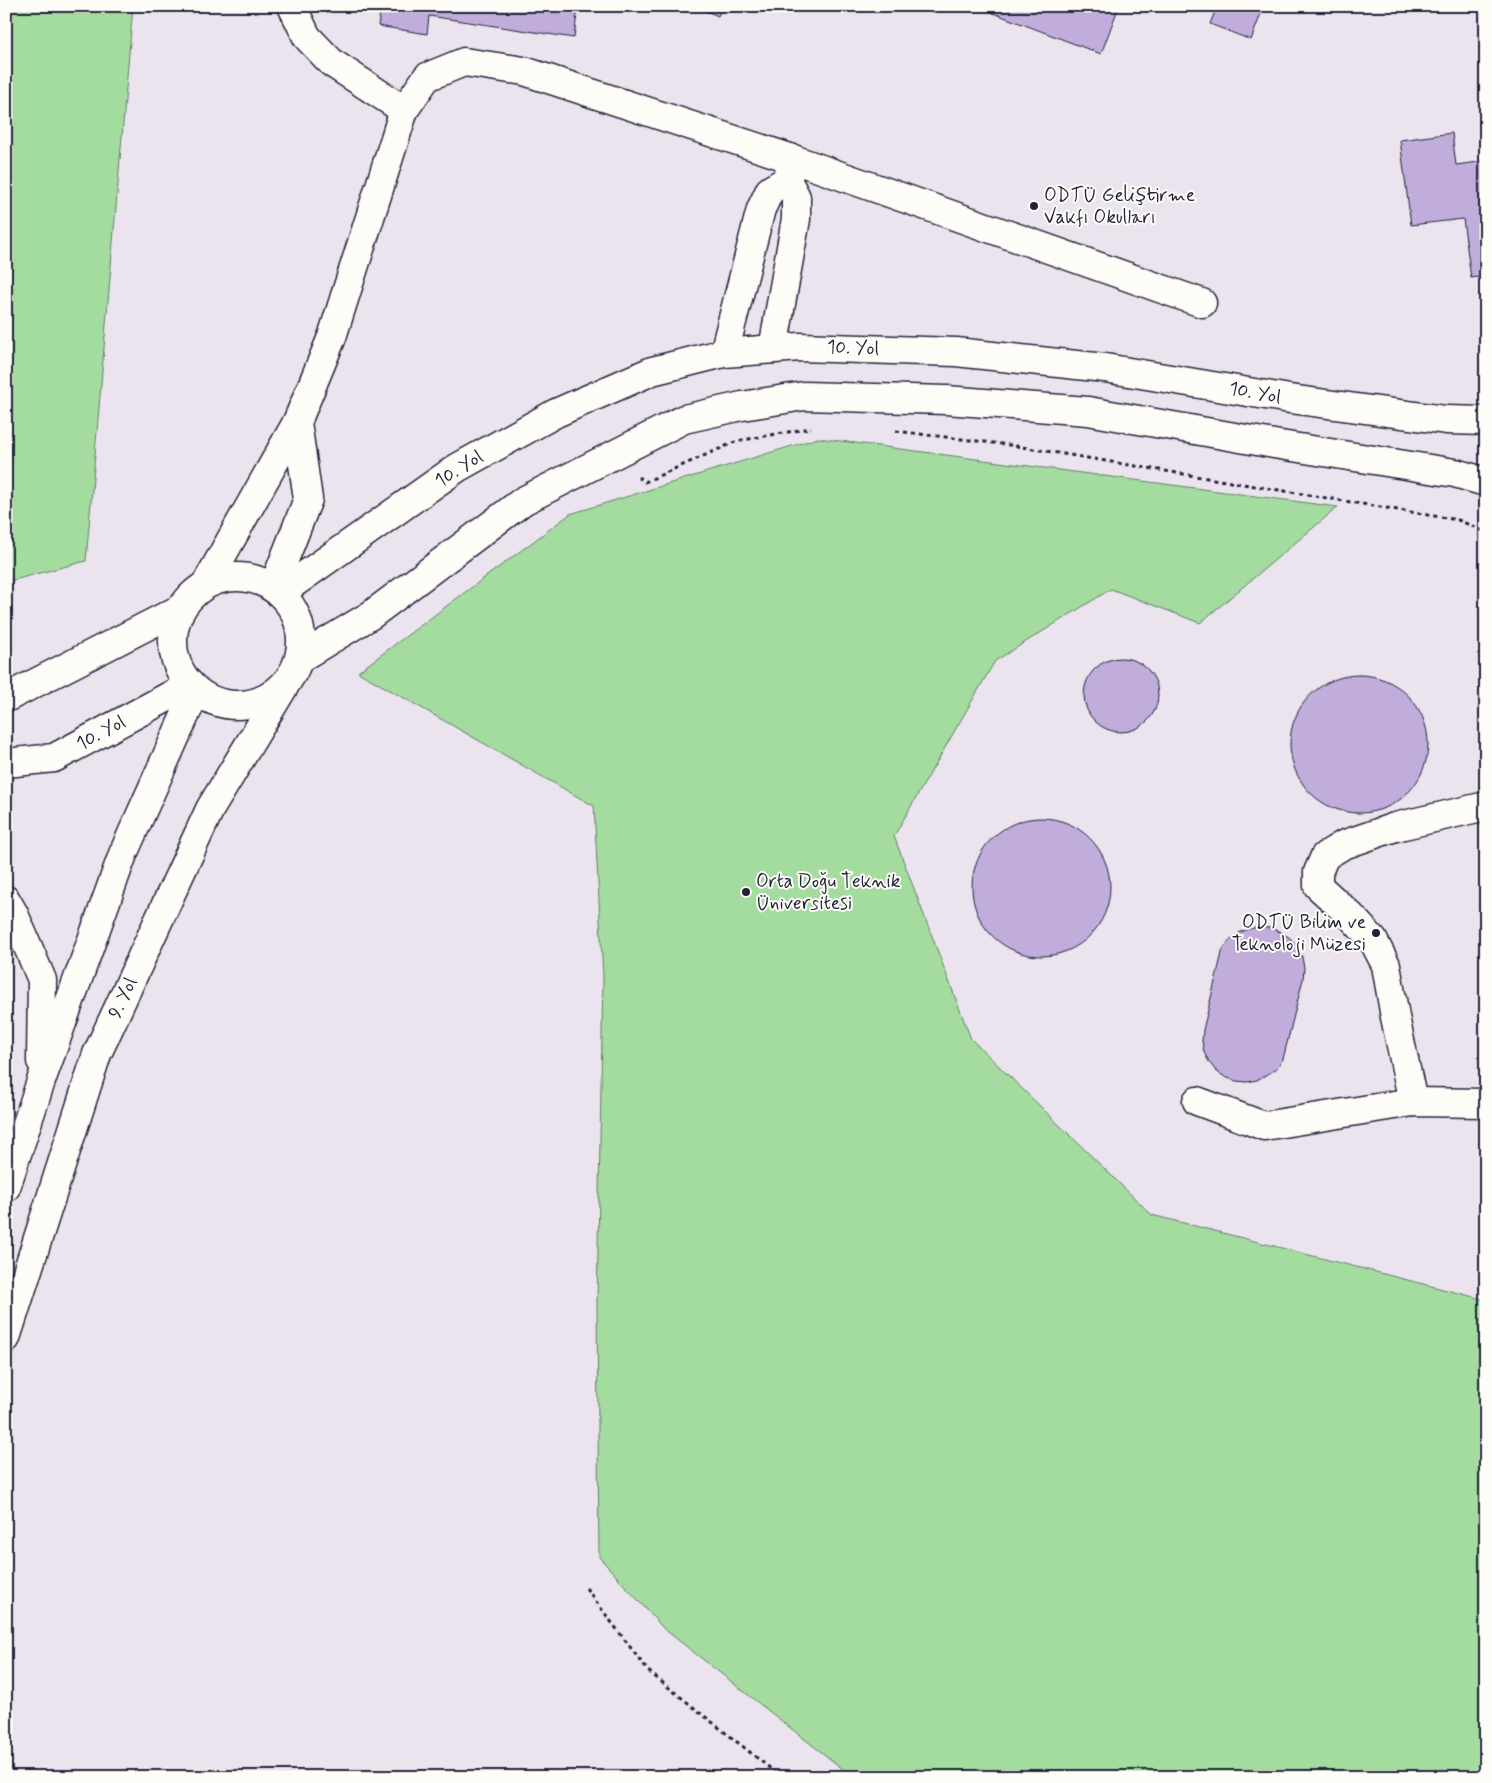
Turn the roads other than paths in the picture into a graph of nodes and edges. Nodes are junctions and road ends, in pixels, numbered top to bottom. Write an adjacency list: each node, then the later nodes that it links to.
1 (292, 6): 2 (street)
2 (404, 110): 3 (street); 8 (street)
3 (790, 170): 4 (street); 5 (street); 6 (street)
4 (1202, 304)
5 (773, 349): 6 (street, 10. Yol); 7 (street, 10. Yol)
6 (724, 353): 11 (street, 10. Yol)
7 (1486, 421)
8 (297, 422): 10 (street); 11 (street)
9 (1486, 482): 13 (street)
10 (206, 584): 11 (street); 12 (street)
11 (276, 590): 13 (street)
12 (180, 610): 14 (street); 15 (street)
13 (294, 669): 14 (street); 24 (street, 9. Yol)
14 (193, 688): 16 (street, 10. Yol); 19 (street)
15 (6, 698)
16 (6, 763)
17 (1486, 806): 21 (street)
18 (6, 900): 19 (street)
19 (41, 1081): 23 (street)
20 (1197, 1101): 21 (street)
21 (1413, 1102): 22 (street)
22 (1486, 1103)
23 (6, 1187)
24 (6, 1338)

